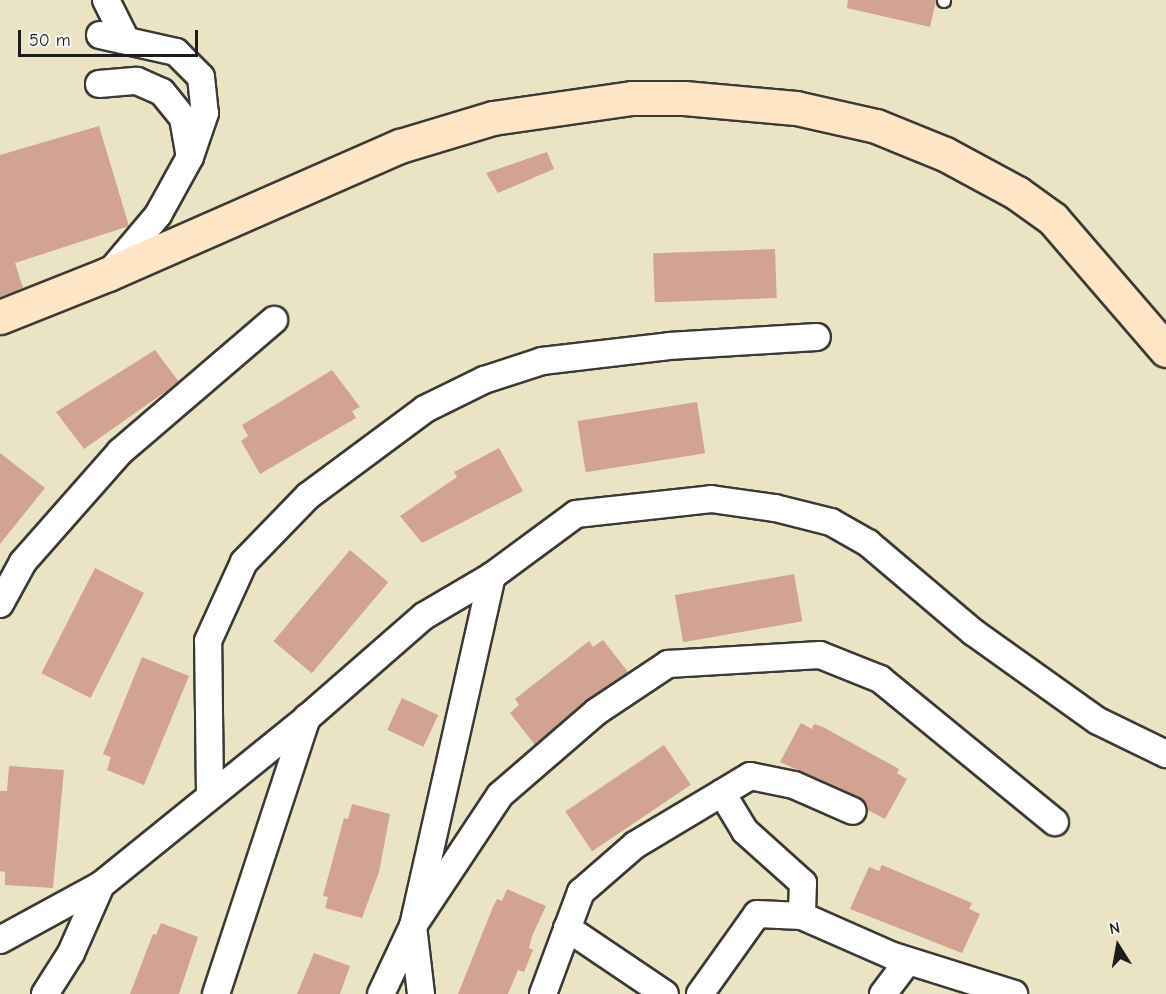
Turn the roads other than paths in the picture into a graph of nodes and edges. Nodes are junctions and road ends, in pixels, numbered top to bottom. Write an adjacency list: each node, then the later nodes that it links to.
1 (106, 0): 3 (street)
2 (100, 34): 3 (street)
3 (126, 40): 5 (street)
4 (99, 84): 5 (street)
5 (190, 157): 6 (street)
6 (108, 274): 7 (street); 10 (street)
7 (0, 317)
8 (274, 320): 12 (street)
9 (817, 337): 16 (street)
10 (1166, 350)
11 (492, 576): 13 (street); 14 (street); 21 (street)
12 (0, 604)
13 (307, 718): 16 (street); 26 (street)
14 (1166, 754)
15 (722, 793): 17 (street); 20 (street); 22 (street)
16 (210, 794): 19 (street)
17 (853, 811)
18 (1056, 822): 21 (street)
19 (101, 885): 23 (street); 25 (street)
20 (802, 916): 24 (street); 31 (street)
21 (412, 926): 27 (street); 28 (street)
22 (567, 928): 29 (street); 30 (street)
23 (0, 940)
24 (908, 961): 32 (street); 33 (street)
25 (45, 994)
26 (216, 994)
27 (381, 994)
28 (421, 994)
29 (543, 994)
30 (665, 994)
31 (700, 994)
32 (883, 994)
33 (1014, 994)

